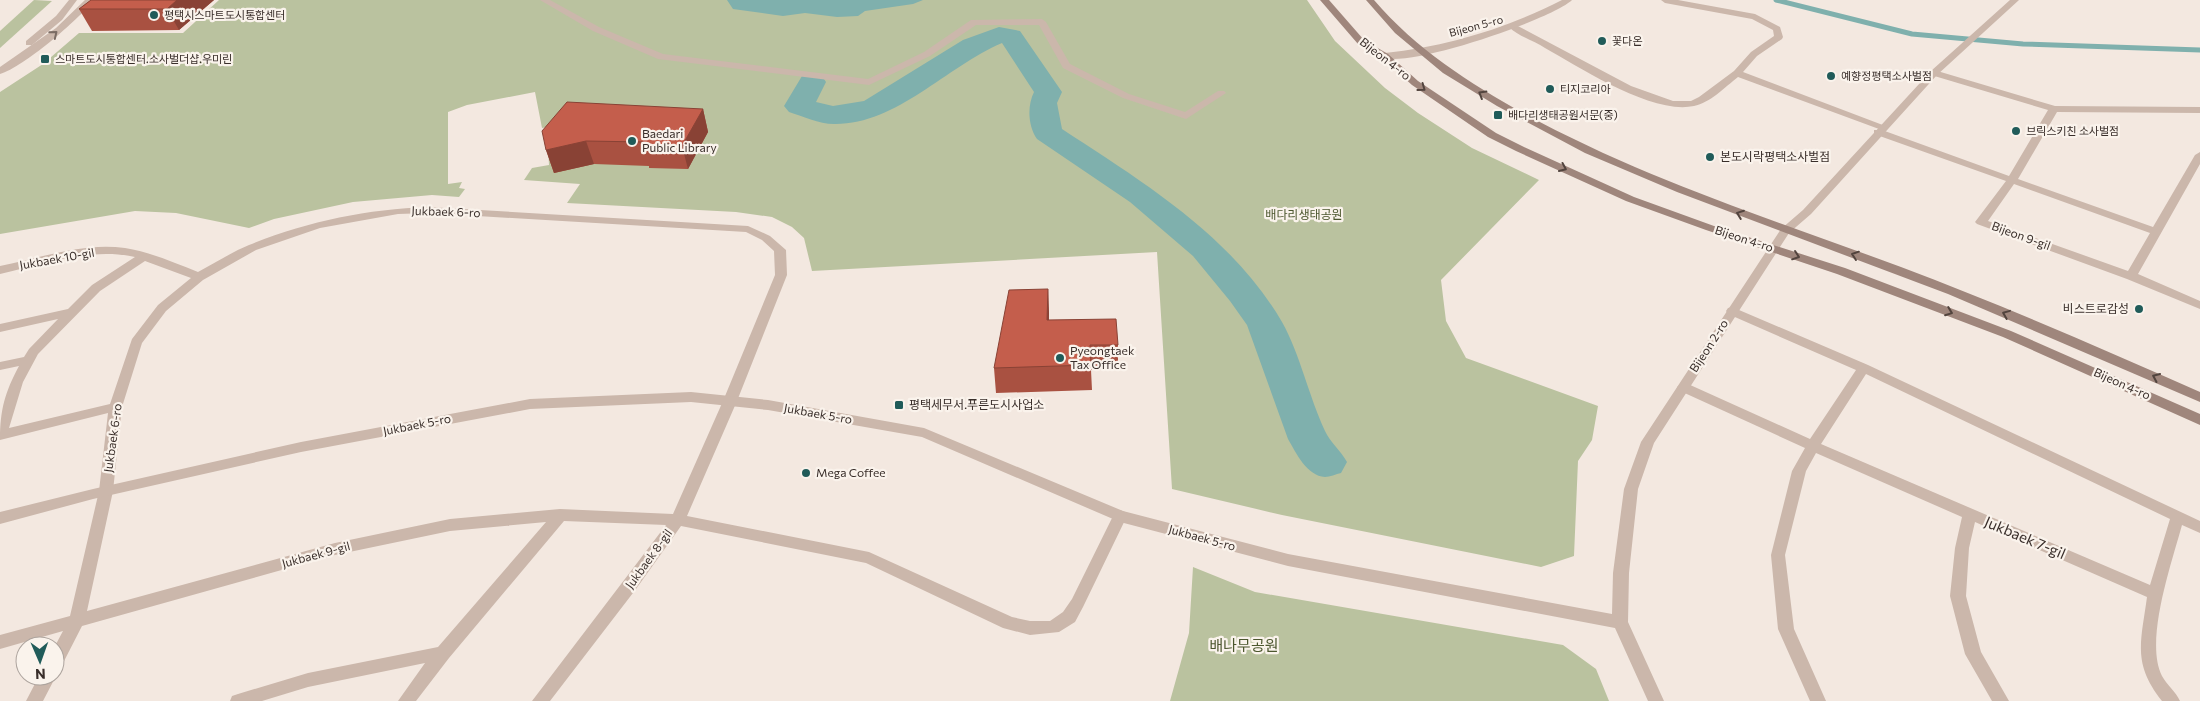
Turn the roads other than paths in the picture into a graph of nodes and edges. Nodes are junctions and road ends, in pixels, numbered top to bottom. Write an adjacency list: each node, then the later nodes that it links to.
1 (73, 0): 13 (street)
2 (90, 0): 14 (street, one-way to 2)
3 (544, 0): 17 (street)
4 (1324, 0): 12 (main road, Bijeon 4-ro)
5 (1370, 0): 11 (main road, Bijeon 4-ro)
6 (1568, 0): 10 (street, Bijeon 5-ro)
7 (1665, 0): 16 (street)
8 (2002, 0): 9 (street)
9 (2012, 1): 15 (street, Bijeon 2-ro)
10 (1514, 27): 11 (street, Bijeon 5-ro); 16 (street)
11 (1420, 51): 12 (street, Bijeon 5-ro); 24 (main road, Bijeon 4-ro, one-way to 11)
12 (1385, 56): 26 (main road, Bijeon 4-ro, one-way to 26)
13 (0, 62)
14 (0, 71)
15 (1934, 72): 18 (street); 20 (street, Bijeon 2-ro)
16 (1736, 73): 20 (street)
17 (1221, 93)
18 (2054, 108): 19 (street); 23 (street, Bijeon 9-gil)
19 (2200, 110)
20 (1881, 129): 23 (street); 24 (street, Bijeon 2-ro)
21 (2200, 155): 22 (street)
22 (2195, 173): 25 (street)
23 (2012, 180): 25 (street); 29 (street, Bijeon 9-gil)
24 (1785, 231): 26 (street, Bijeon 2-ro); 39 (main road, Bijeon 4-ro, one-way to 24)
25 (2157, 232): 29 (street)
26 (1773, 248): 32 (street, Bijeon 2-ro); 42 (main road, Bijeon 4-ro, one-way to 42)
27 (143, 257): 28 (street, Jukbaek 10-gil); 30 (street, Jukbaek 10-gil); 33 (street)
28 (0, 270)
29 (2131, 276): 31 (street, Bijeon 9-gil)
30 (198, 277): 40 (street, Jukbaek 6-ro); 41 (street, Jukbaek 6-ro)
31 (2200, 305)
32 (1732, 311): 37 (street); 38 (street, Bijeon 2-ro)
33 (69, 313): 34 (street); 35 (street)
34 (0, 328)
35 (29, 360): 36 (street); 43 (street)
36 (0, 366)
37 (1861, 367): 44 (street); 48 (street)
38 (1683, 387): 44 (street); 55 (street, Bijeon 2-ro)
39 (2200, 397)
40 (730, 401): 45 (street, Jukbaek 5-ro); 49 (street, Jukbaek 5-ro); 51 (street, Jukbaek 8-gil)
41 (116, 406): 43 (street); 45 (street, Jukbaek 6-ro)
42 (2200, 420)
43 (0, 435)
44 (1813, 446): 46 (street); 65 (street)
45 (106, 491): 50 (street, Jukbaek 5-ro); 54 (street)
46 (1970, 514): 53 (street, Jukbaek 7-gil); 66 (street, Jukbaek 7-gil)
47 (560, 515): 51 (street, Jukbaek 9-gil); 54 (street, Jukbaek 9-gil); 58 (street)
48 (2178, 515): 52 (street); 53 (street)
49 (1120, 516): 51 (street, Jukbaek 9-gil); 55 (street, Jukbaek 5-ro)
50 (0, 518)
51 (678, 520): 63 (street, Jukbaek 8-gil)
52 (2200, 526)
53 (2155, 594): 67 (street)
54 (77, 620): 56 (street, Jukbaek 9-gil); 57 (street)
55 (1620, 622): 64 (street, Bijeon 2-ro)
56 (0, 642)
57 (65, 643)
58 (443, 653): 61 (street); 62 (street)
59 (42, 686): 60 (street)
60 (34, 701)
61 (238, 701)
62 (406, 701)
63 (540, 701)
64 (1656, 701)
65 (1818, 701)
66 (2001, 701)
67 (2172, 701)

